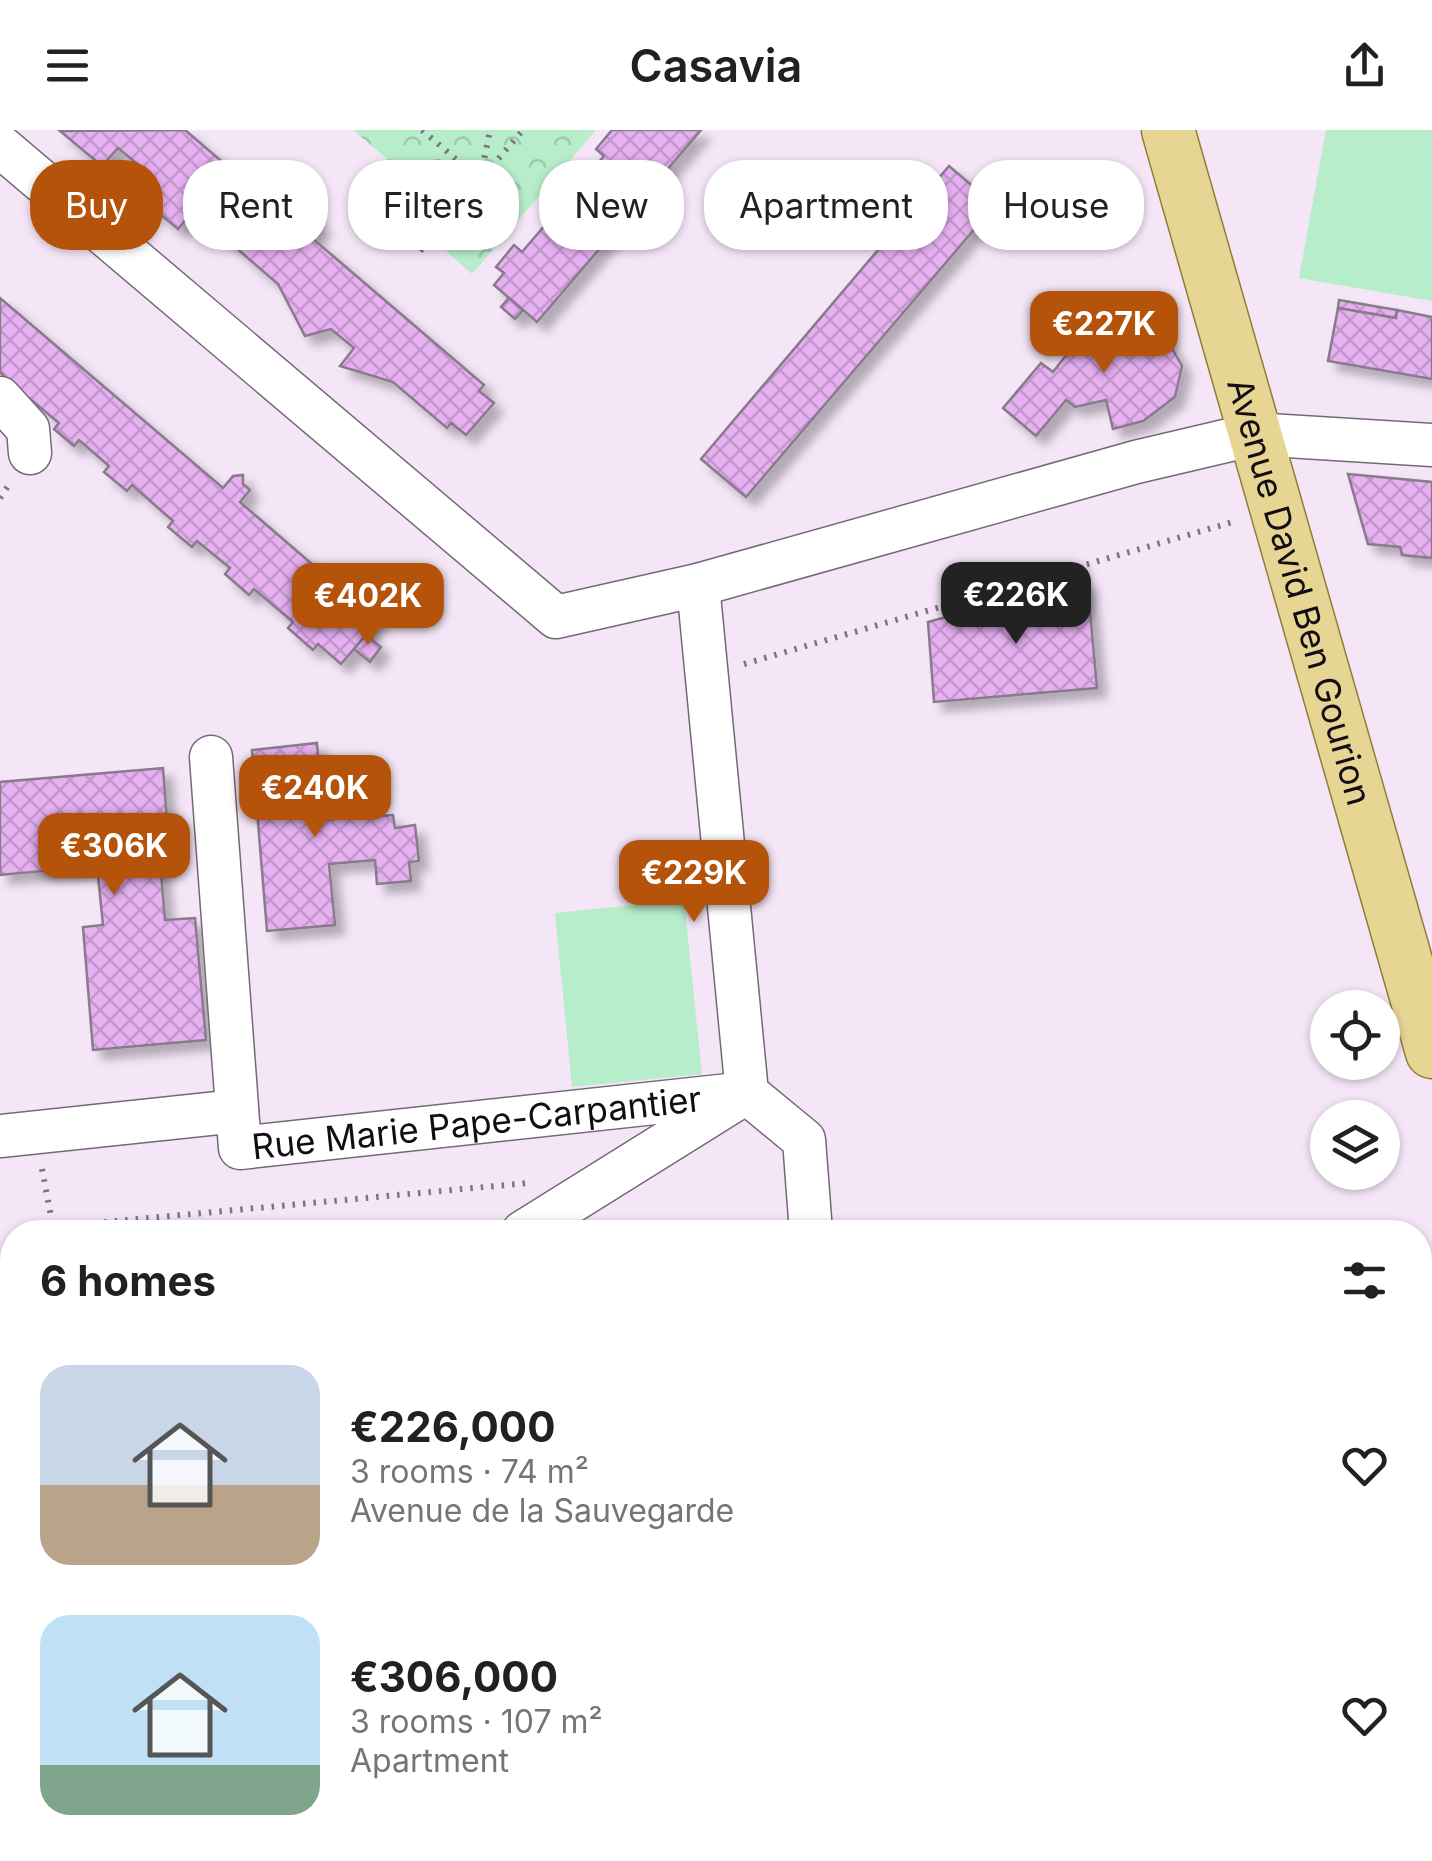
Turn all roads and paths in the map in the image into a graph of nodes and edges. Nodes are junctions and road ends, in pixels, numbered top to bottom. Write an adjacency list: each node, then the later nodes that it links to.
1 (422, 130): 7 (path)
2 (490, 130): 8 (path)
3 (523, 130): 9 (path)
4 (1168, 130): 11 (main road, Avenue David Ben Gourion)
5 (1204, 130): 11 (main road, Avenue David Ben Gourion)
6 (0, 146): 15 (street)
7 (457, 160)
8 (484, 160)
9 (497, 160)
10 (0, 398): 13 (street)
11 (1274, 434): 12 (street); 15 (street); 18 (main road, Avenue David Ben Gourion); 19 (main road, Avenue David Ben Gourion)
12 (1432, 445)
13 (30, 453)
14 (1247, 518): 16 (path)
15 (698, 585): 20 (street)
16 (735, 666)
17 (210, 757): 21 (street, Rue Marie Pape-Carpantier)
18 (1432, 921)
19 (1432, 1052)
20 (746, 1094): 21 (street, Rue Marie Pape-Carpantier); 23 (street); 27 (street)
21 (237, 1111): 22 (street)
22 (17, 1134): 24 (path)
23 (573, 1198): 25 (path); 26 (street)
24 (49, 1220)
25 (127, 1220)
26 (540, 1220)
27 (809, 1220)

